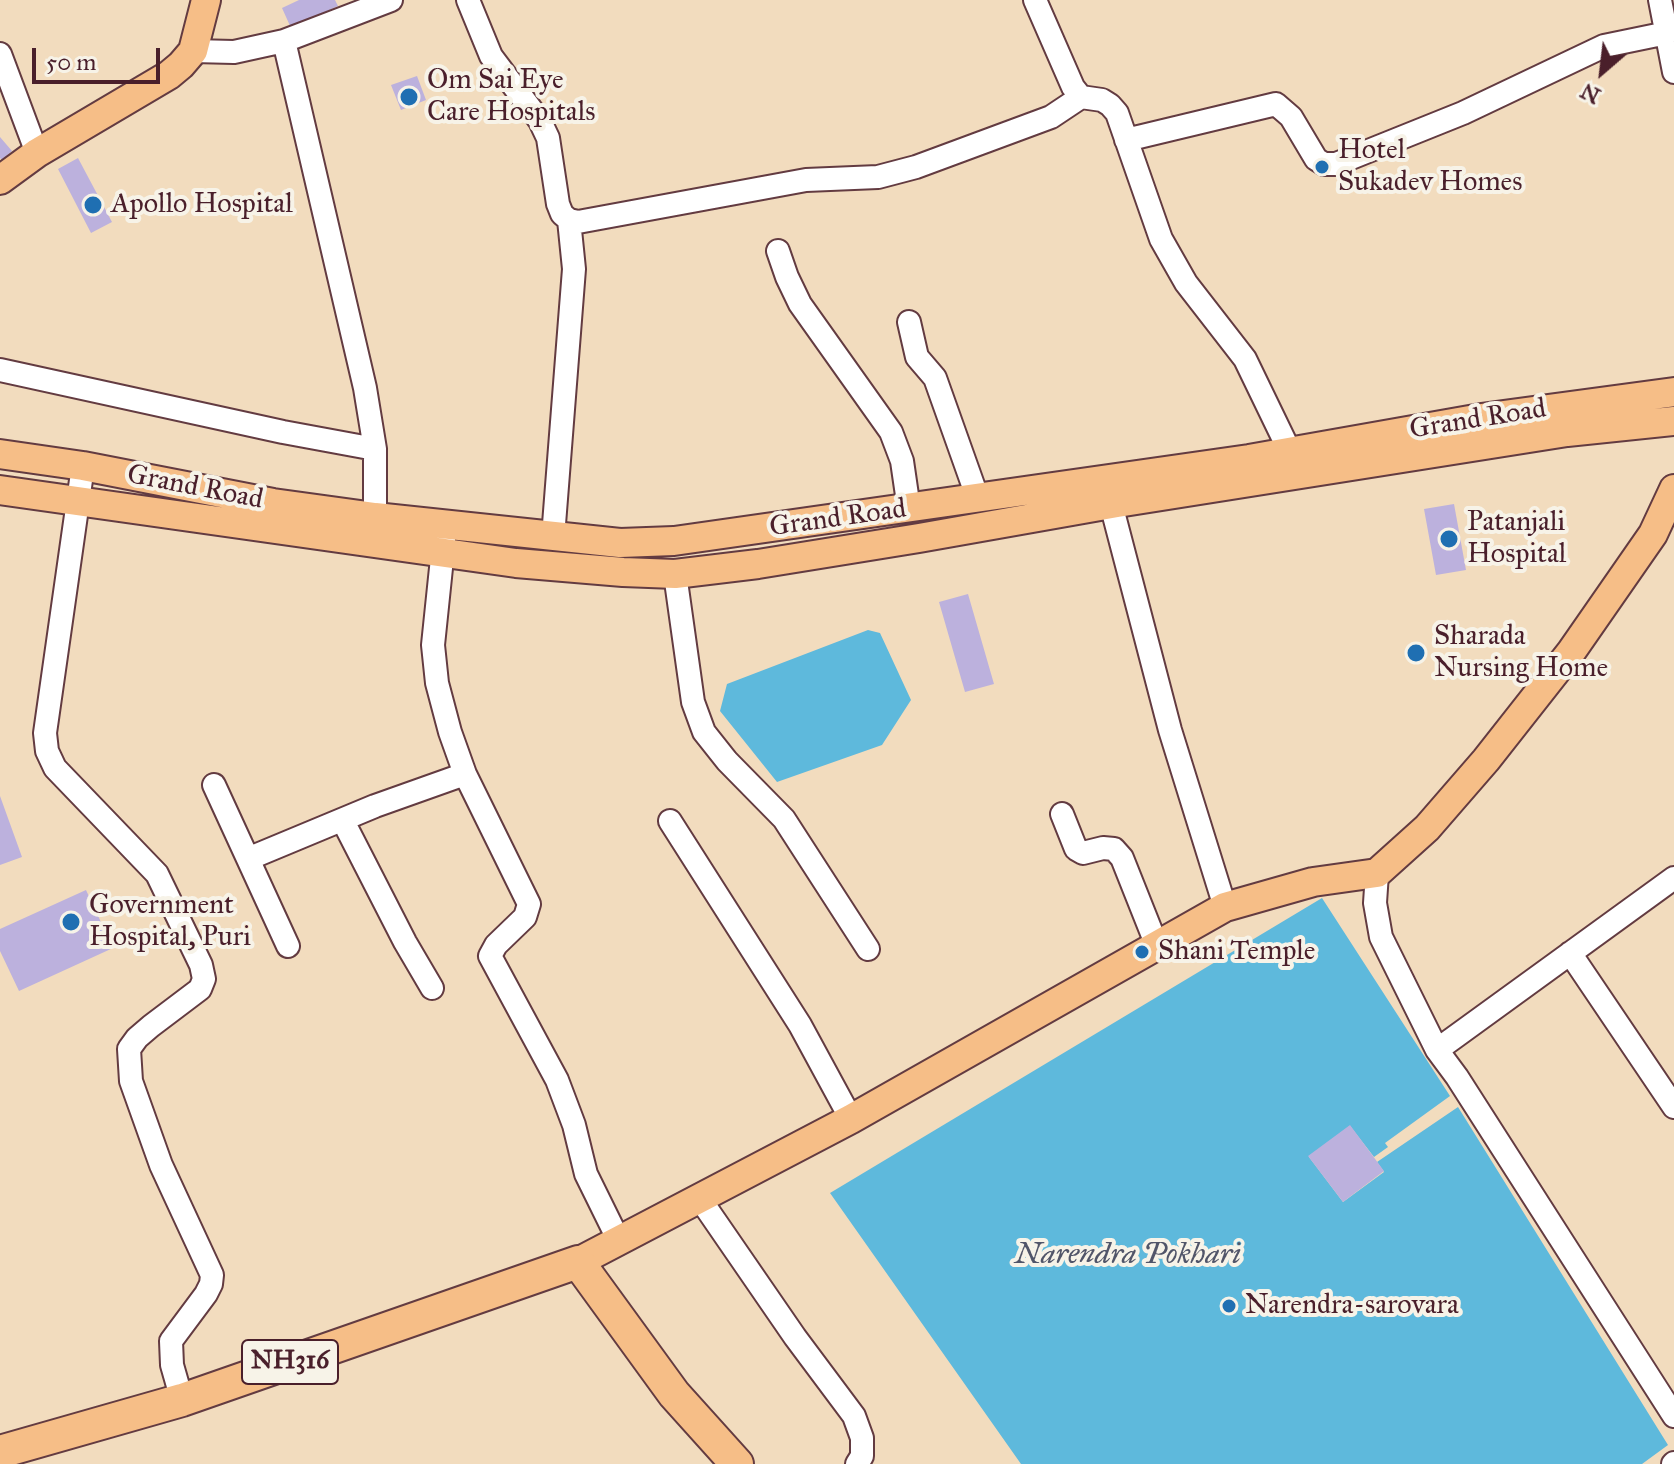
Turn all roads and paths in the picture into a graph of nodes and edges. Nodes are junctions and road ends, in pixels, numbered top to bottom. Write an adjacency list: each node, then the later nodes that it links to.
1 (206, 0): 8 (main road)
2 (391, 0): 7 (street)
3 (468, 0): 15 (street)
4 (1035, 0): 11 (street)
5 (1660, 0): 6 (street)
6 (1667, 33): 10 (street); 12 (street)
7 (284, 41): 8 (street); 21 (street)
8 (193, 51): 13 (main road)
9 (0, 54): 13 (street)
10 (1674, 72)
11 (1081, 97): 12 (street); 15 (street)
12 (1126, 140): 22 (street)
13 (37, 153): 14 (main road)
14 (0, 180)
15 (569, 220): 32 (street)
16 (778, 251): 30 (street)
17 (909, 322): 28 (street)
18 (0, 370): 21 (street)
19 (1674, 392): 22 (main road, Grand Road)
20 (1674, 421): 29 (main road, Grand Road)
21 (375, 449): 31 (street)
22 (1290, 452): 28 (main road, Grand Road)
23 (0, 454): 24 (main road, Grand Road)
24 (83, 466): 27 (street); 31 (main road, Grand Road)
25 (1674, 489): 41 (main road)
26 (0, 490): 27 (main road, Grand Road)
27 (79, 499): 33 (main road, Grand Road); 55 (street)
28 (978, 499): 30 (main road, Grand Road)
29 (1111, 504): 34 (main road, Grand Road); 43 (street)
30 (909, 509): 32 (main road, Grand Road)
31 (375, 517): 33 (main road, Grand Road)
32 (553, 537): 33 (main road, Grand Road)
33 (444, 539): 34 (main road, Grand Road); 35 (street)
34 (675, 574): 46 (street)
35 (465, 774): 38 (street); 53 (street)
36 (214, 785): 40 (street)
37 (1062, 814): 45 (street)
38 (343, 821): 40 (street); 48 (street)
39 (670, 821): 51 (street)
40 (250, 858): 44 (street)
41 (1377, 873): 43 (main road); 49 (street)
42 (1674, 878): 47 (street)
43 (1225, 907): 45 (main road)
44 (288, 946)
45 (1157, 946): 51 (main road)
46 (868, 949)
47 (1570, 953): 49 (street); 50 (street)
48 (432, 988)
49 (1437, 1050): 56 (street)
50 (1674, 1107)
51 (851, 1119): 52 (main road)
52 (700, 1199): 53 (main road); 59 (street)
53 (619, 1241): 54 (main road)
54 (578, 1262): 55 (highway, NH316); 58 (highway)
55 (182, 1400): 57 (highway, NH316)
56 (1674, 1416)
57 (0, 1452)
58 (737, 1464)
59 (857, 1464)

